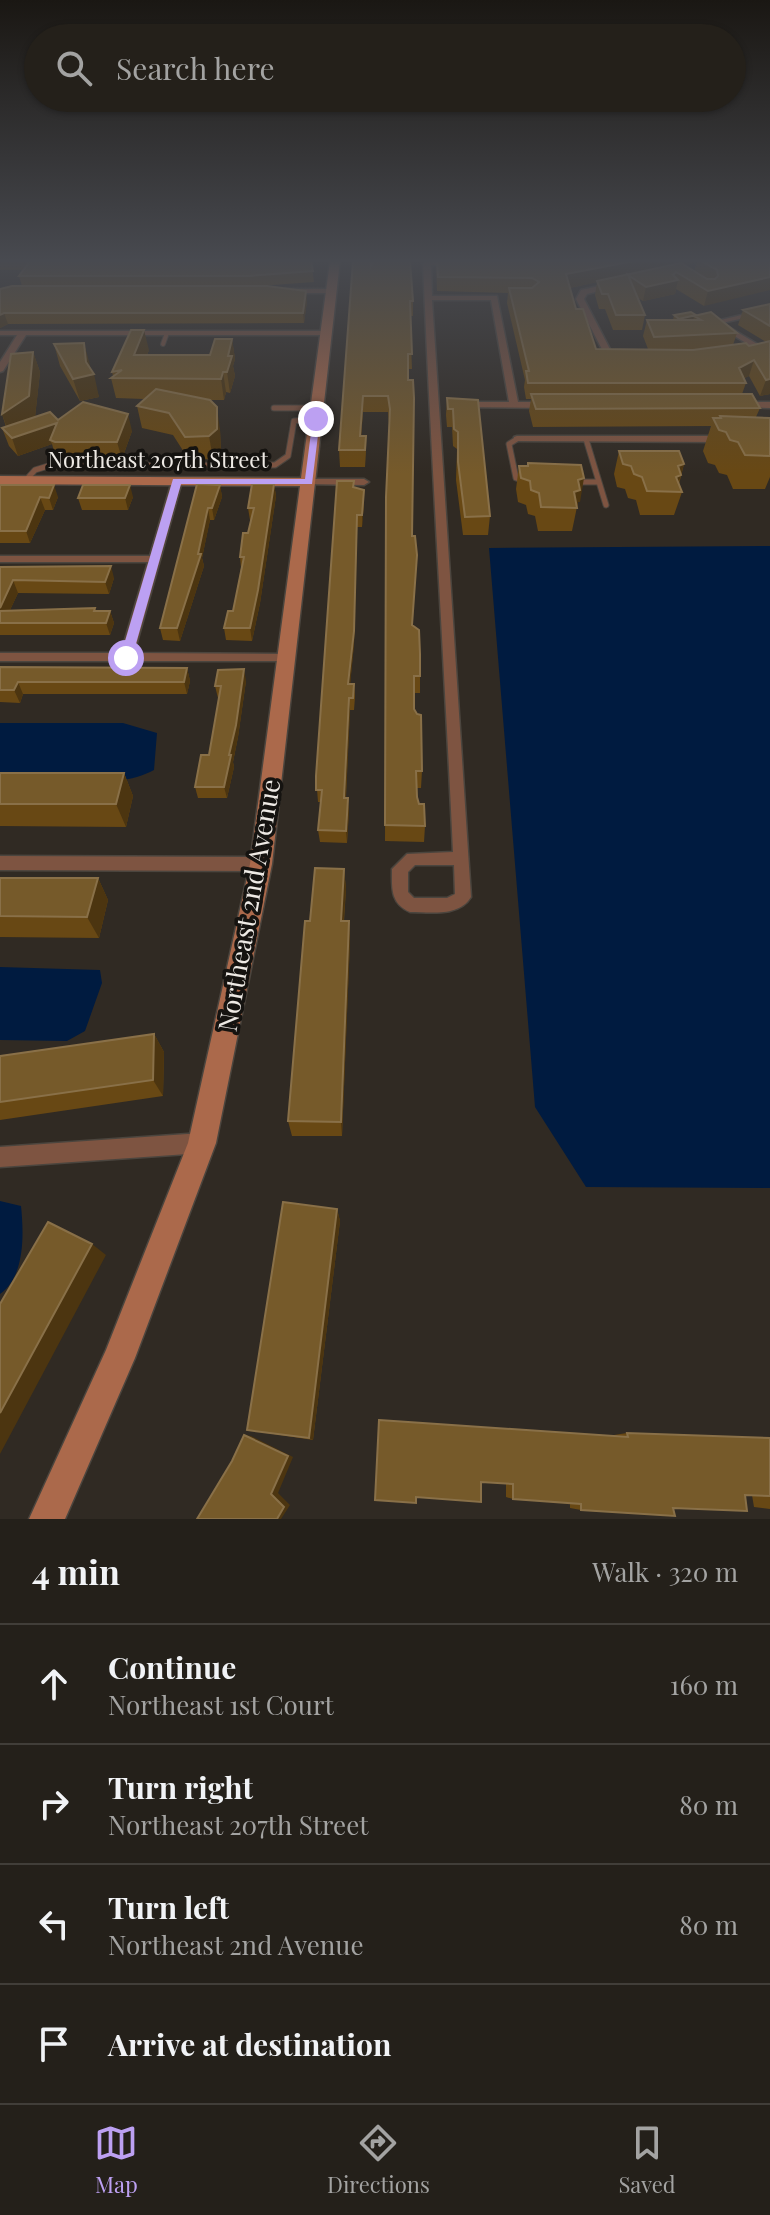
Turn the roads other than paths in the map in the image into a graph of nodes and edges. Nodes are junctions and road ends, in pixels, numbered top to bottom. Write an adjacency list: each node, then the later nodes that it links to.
1 (430, 332): 14 (street)
2 (500, 332): 15 (street)
3 (597, 332): 12 (street)
4 (734, 332): 10 (street)
5 (0, 333): 6 (street)
6 (23, 333): 7 (street); 13 (street)
7 (167, 333): 8 (street); 9 (lane)
8 (325, 333): 20 (street, Northeast 2nd Avenue)
9 (163, 344)
10 (766, 349): 11 (street)
11 (749, 353)
12 (628, 357)
13 (0, 369)
14 (435, 405): 15 (street); 38 (street)
15 (514, 405): 16 (street)
16 (561, 405)
17 (732, 405): 18 (street)
18 (770, 405)
19 (274, 408): 20 (lane)
20 (316, 413): 25 (lane); 27 (street, Northeast 2nd Avenue)
21 (517, 439): 22 (street); 29 (lane)
22 (586, 439): 23 (street); 31 (lane)
23 (739, 439)
24 (0, 480): 25 (street, Northeast 207th Street)
25 (26, 480): 26 (street, Northeast 207th Street)
26 (177, 481): 27 (street, Northeast 207th Street); 34 (street)
27 (309, 482): 28 (street, Northeast 207th Street); 37 (street, Northeast 2nd Avenue)
28 (364, 482)
29 (538, 482)
30 (560, 482): 31 (lane)
31 (599, 482): 32 (lane)
32 (606, 505)
33 (0, 559): 34 (street)
34 (154, 559): 36 (street)
35 (0, 657): 36 (street)
36 (126, 658): 37 (street)
37 (286, 658): 40 (street, Northeast 2nd Avenue)
38 (461, 858): 38 (street)
39 (0, 863): 40 (street)
40 (261, 864): 41 (street, Northeast 2nd Avenue)
41 (202, 1143): 42 (street); 43 (street, Northeast 2nd Avenue)
42 (0, 1157)
43 (47, 1519)

